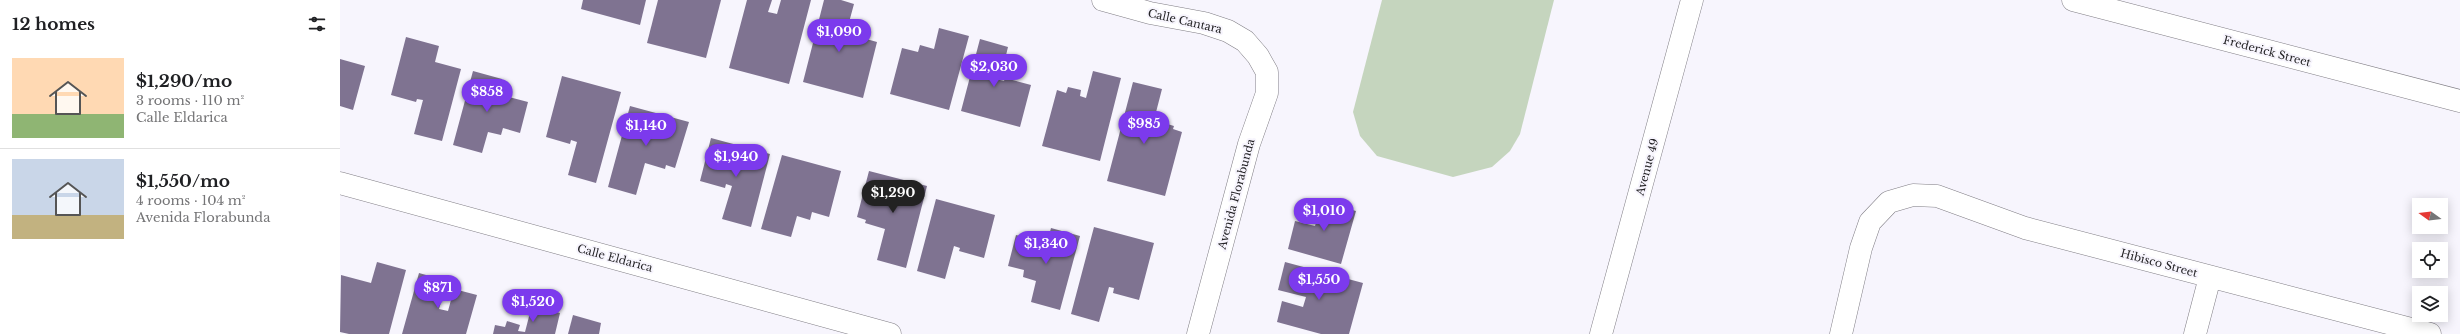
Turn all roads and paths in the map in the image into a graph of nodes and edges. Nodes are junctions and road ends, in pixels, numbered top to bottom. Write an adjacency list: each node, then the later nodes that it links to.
1 (1103, 0): 4 (street, Calle Cantara)
2 (1692, 0): 10 (street, Avenue 49)
3 (2073, 0): 5 (street, Frederick Street)
4 (1258, 56): 9 (street, Avenida Florabunda)
5 (2460, 101)
6 (340, 183): 8 (street, Calle Eldarica)
7 (2210, 277): 11 (street, Hibisco Street); 12 (street); 13 (street, Hibisco Street)
8 (890, 334)
9 (1198, 334)
10 (1602, 334)
11 (1841, 334)
12 (2195, 334)
13 (2430, 334)

